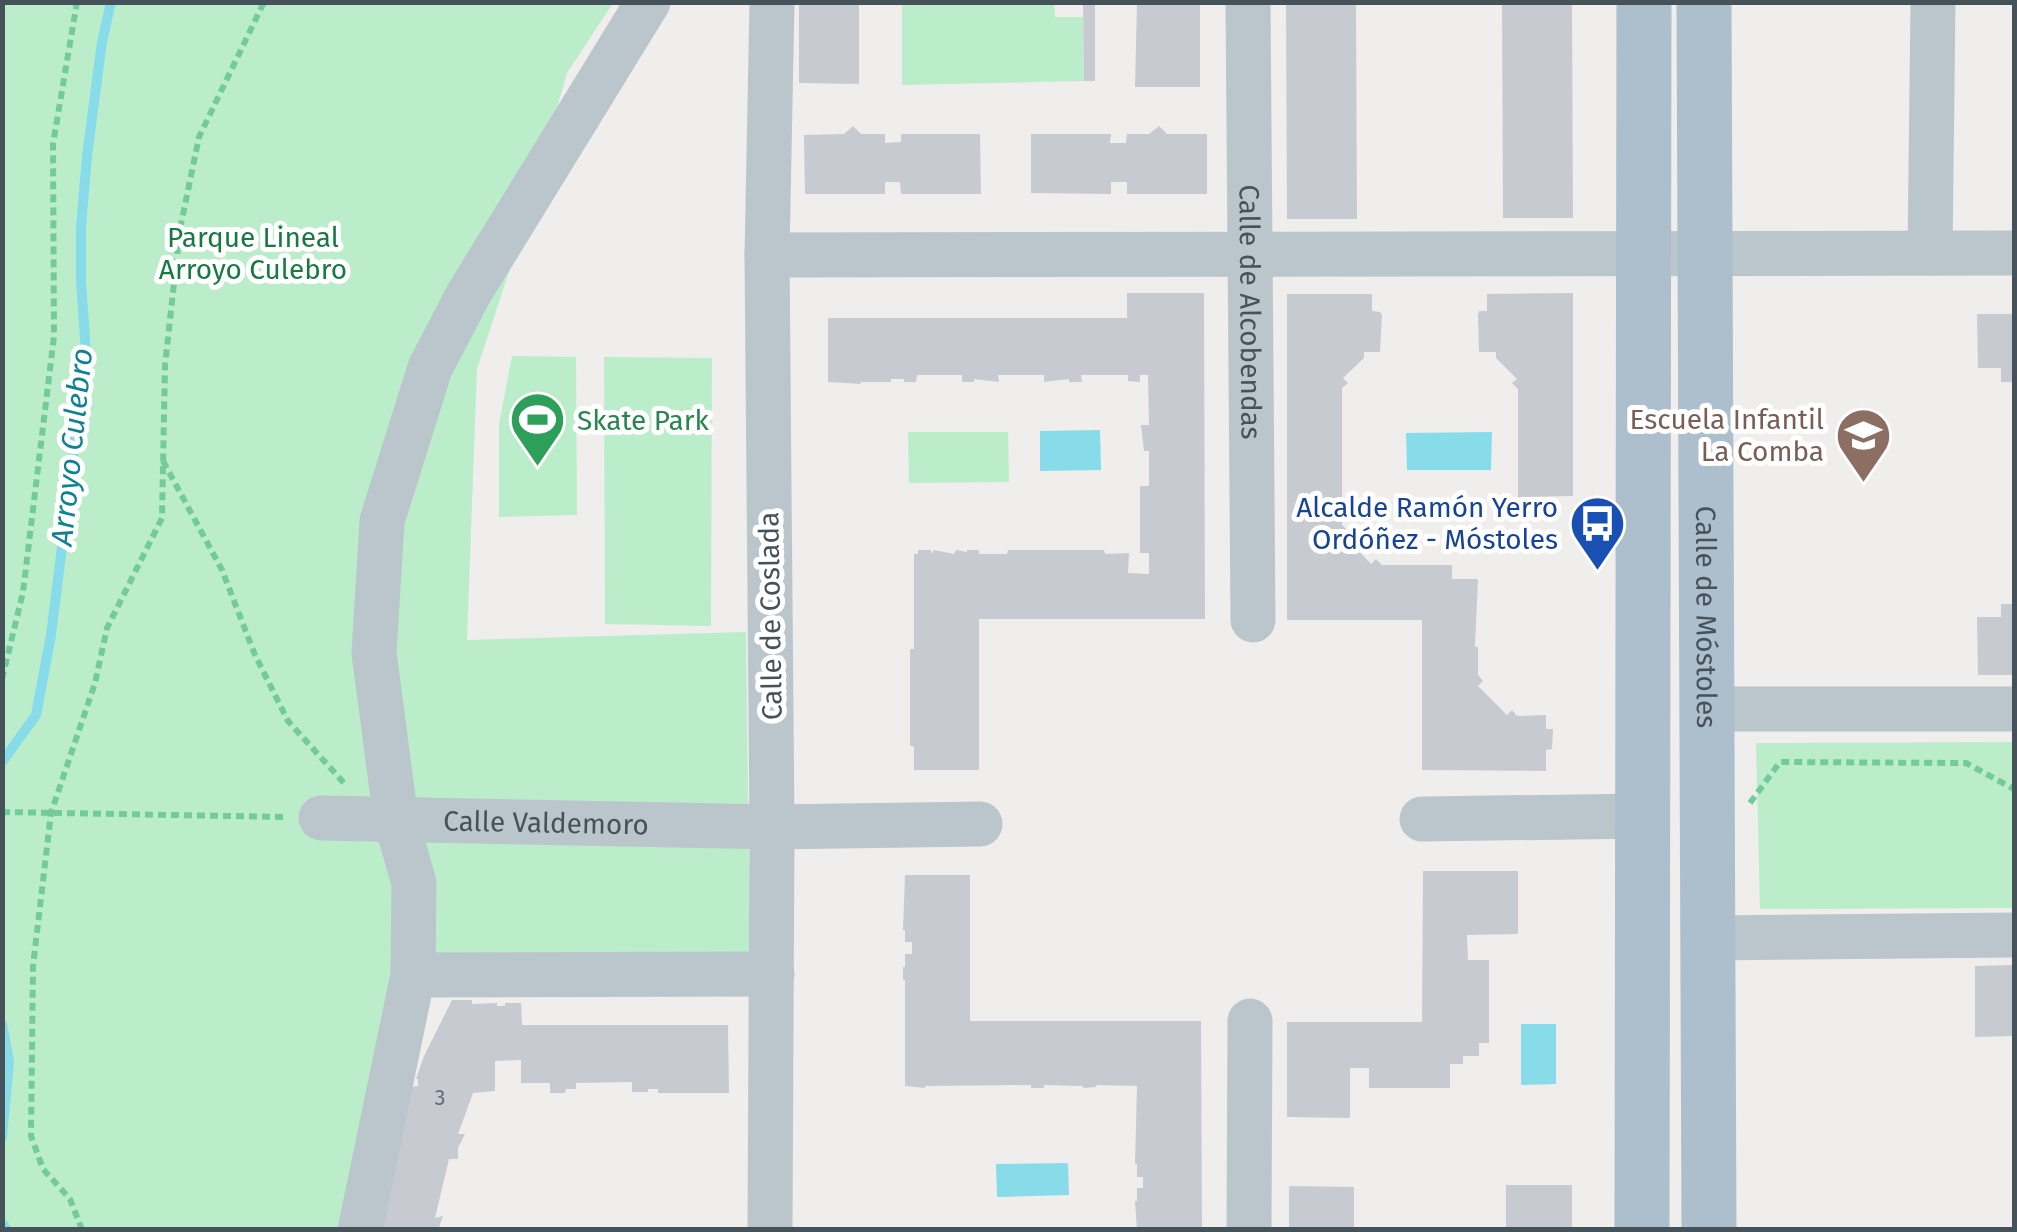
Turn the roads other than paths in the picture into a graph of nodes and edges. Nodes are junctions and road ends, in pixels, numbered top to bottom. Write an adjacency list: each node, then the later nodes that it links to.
1 (648, 2): 18 (street)
2 (772, 2): 12 (street, Calle de Coslada)
3 (1248, 2): 10 (street, Calle de Alcobendas)
4 (1644, 2): 11 (main road)
5 (1704, 2): 7 (main road, Calle de Móstoles)
6 (1933, 2): 8 (street)
7 (1704, 253): 8 (street); 11 (street); 14 (main road, Calle de Móstoles)
8 (1930, 253): 9 (street)
9 (2014, 253)
10 (1248, 254): 11 (street); 12 (street); 13 (street, Calle de Alcobendas)
11 (1644, 254): 16 (main road)
12 (767, 255): 21 (street, Calle de Coslada)
13 (1253, 620)
14 (1706, 709): 15 (street); 23 (main road, Calle de Móstoles)
15 (2014, 709)
16 (1644, 816): 19 (street); 30 (main road)
17 (322, 818): 18 (street, Calle Valdemoro)
18 (384, 819): 21 (street, Calle Valdemoro); 25 (street)
19 (1422, 819)
20 (980, 824): 21 (street, Calle Valdemoro)
21 (772, 827): 24 (street, Calle de Coslada)
22 (2014, 935): 23 (street)
23 (1707, 938): 31 (main road, Calle de Móstoles)
24 (772, 974): 25 (street); 28 (street, Calle de Coslada)
25 (413, 975): 27 (street)
26 (1250, 1021): 29 (street)
27 (360, 1230)
28 (770, 1230)
29 (1249, 1230)
30 (1642, 1230)
31 (1708, 1230)

